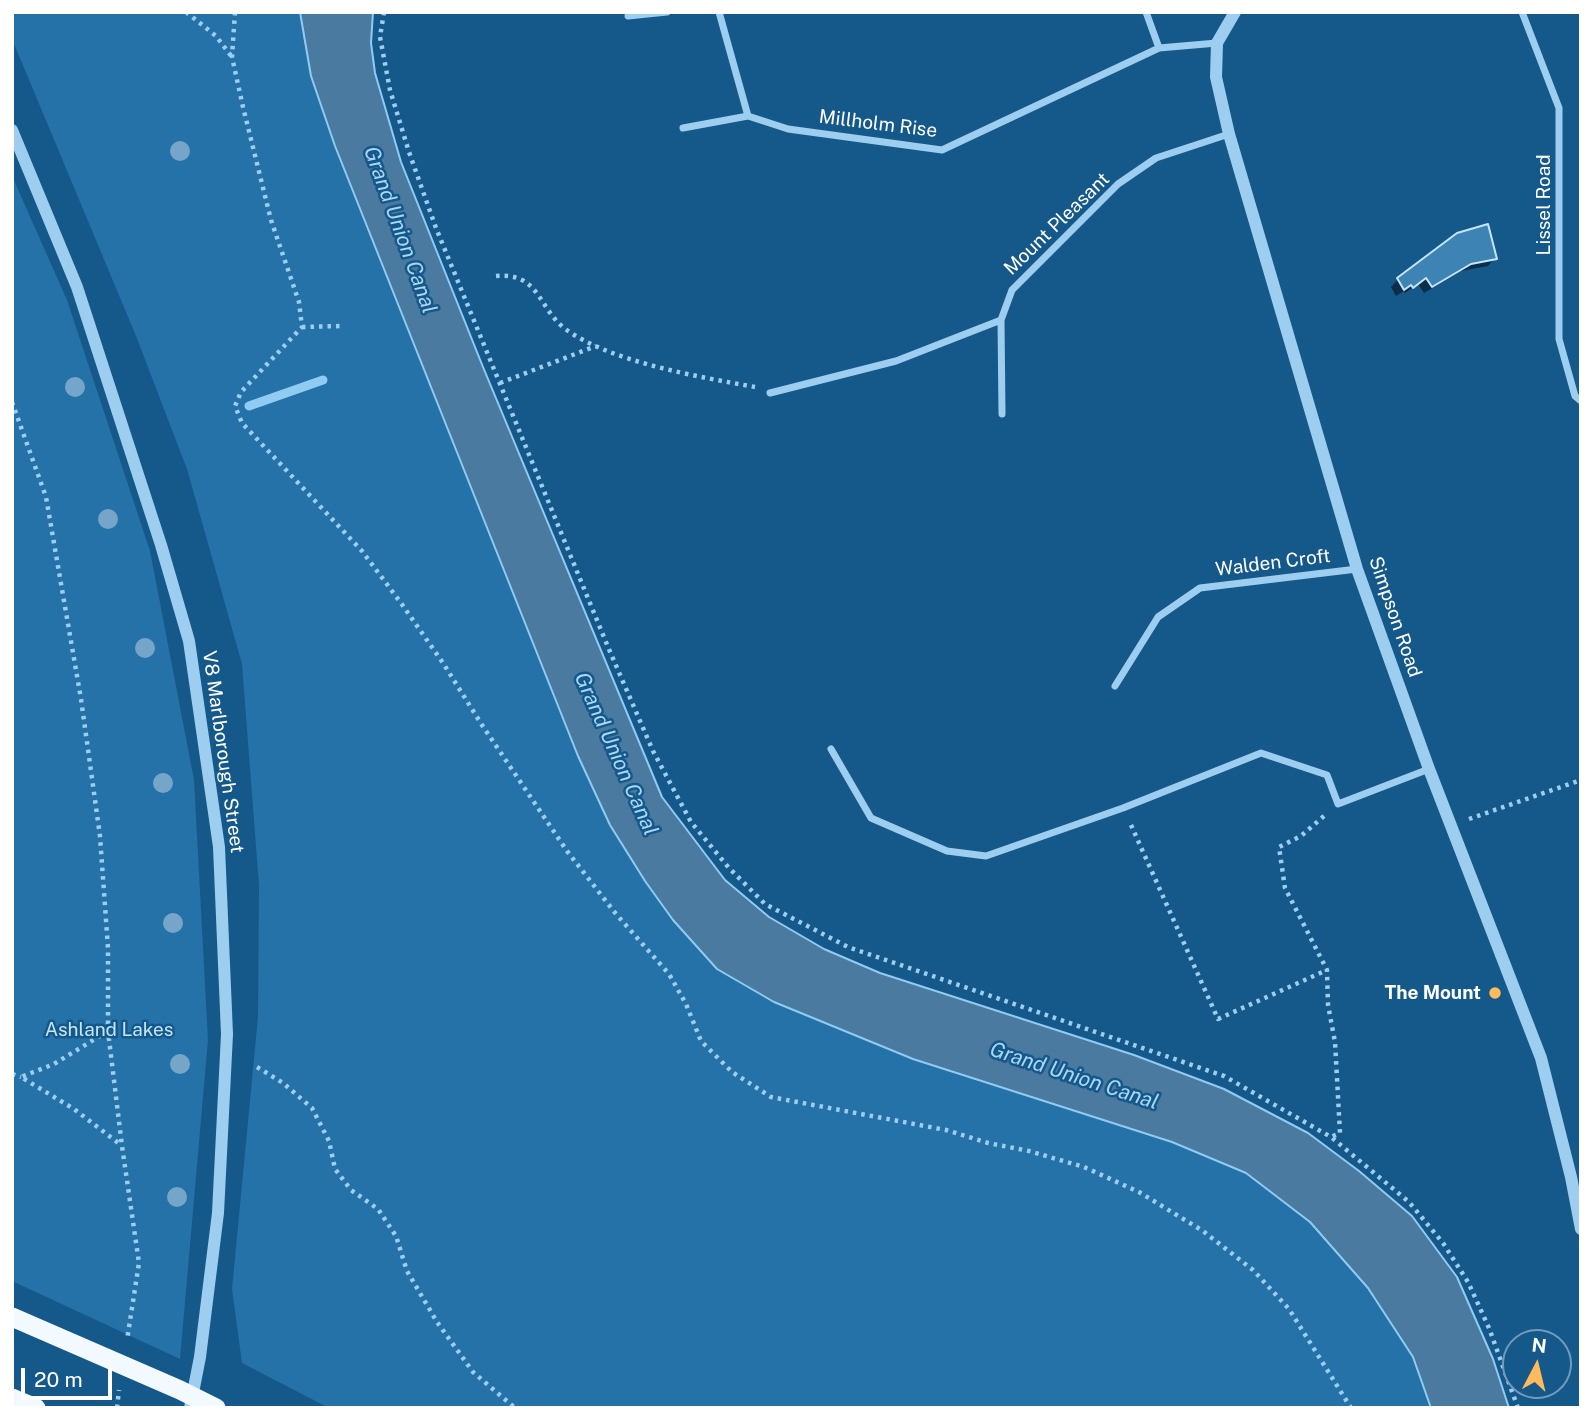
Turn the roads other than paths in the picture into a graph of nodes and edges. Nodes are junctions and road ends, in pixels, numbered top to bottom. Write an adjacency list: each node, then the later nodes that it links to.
1 (667, 12): 6 (street)
2 (719, 12): 9 (street)
3 (1146, 12): 8 (street)
4 (1234, 12): 7 (street, Simpson Road)
5 (1522, 12): 15 (street, Lissel Road)
6 (628, 16)
7 (1217, 43): 8 (street, Millholm Rise); 12 (street, Simpson Road)
8 (1159, 48): 9 (street, Millholm Rise)
9 (748, 116): 10 (street)
10 (683, 128)
11 (12, 130): 25 (street, V8 Marlborough Street)
12 (1229, 134): 13 (street, Mount Pleasant); 17 (street, Simpson Road)
13 (1002, 320): 14 (street); 16 (street, Mount Pleasant)
14 (771, 393)
15 (1581, 401)
16 (1002, 414)
17 (1357, 569): 18 (street, Walden Croft); 20 (street, Simpson Road)
18 (1115, 686)
19 (831, 749): 20 (street)
20 (1429, 769): 21 (street, Simpson Road)
21 (1581, 1229)
22 (12, 1317): 26 (highway)
23 (12, 1398): 24 (highway)
24 (36, 1408)
25 (190, 1408)
26 (216, 1408)

